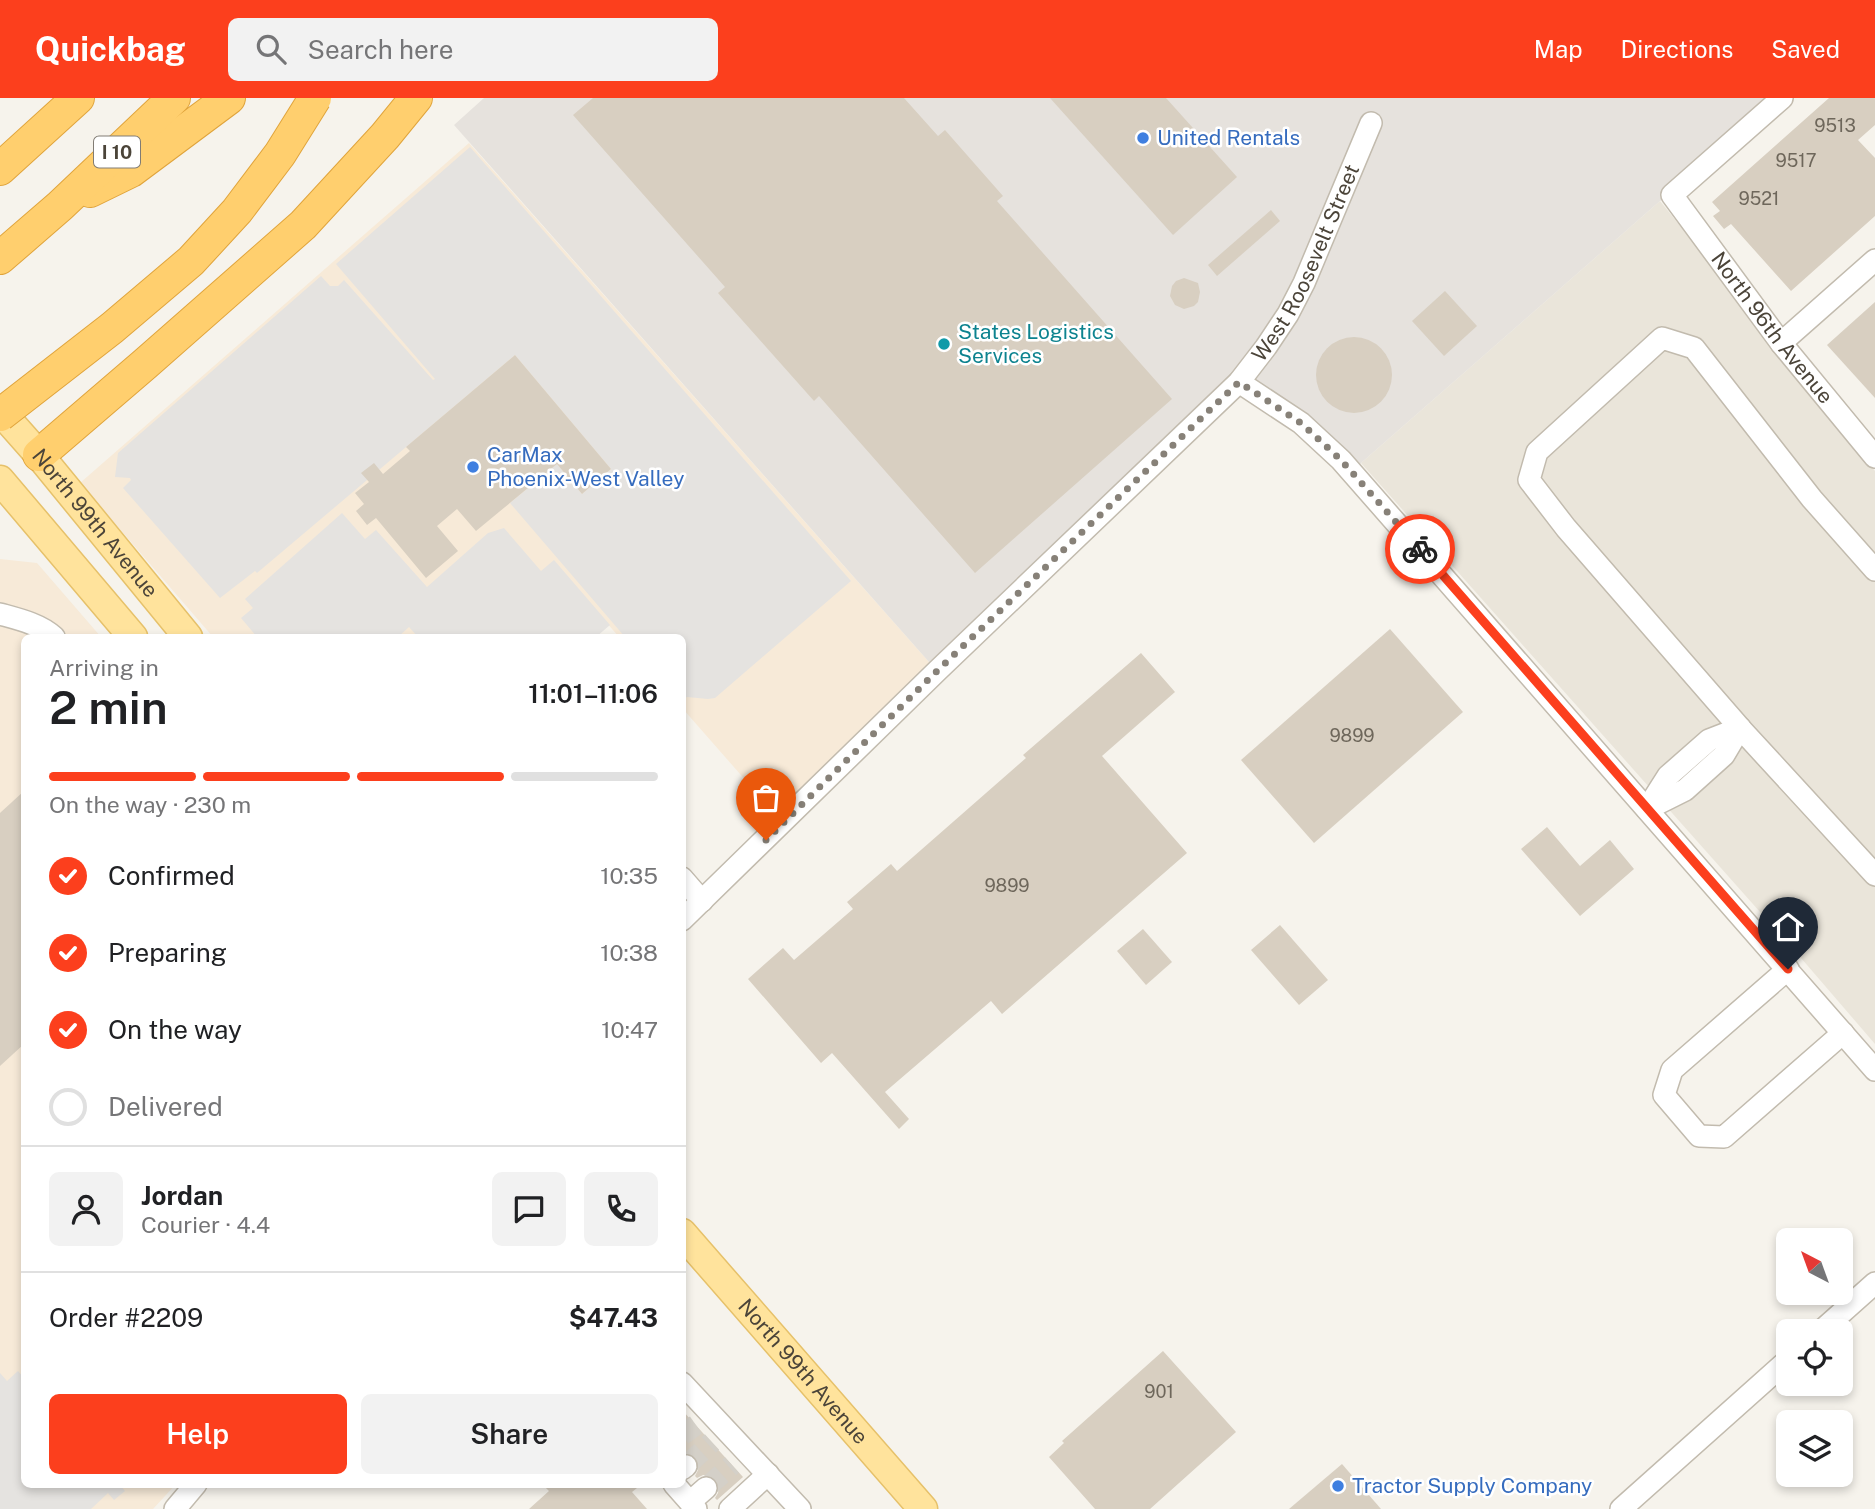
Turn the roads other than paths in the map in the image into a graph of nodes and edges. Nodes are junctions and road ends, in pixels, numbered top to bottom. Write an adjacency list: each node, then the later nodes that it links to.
1 (78, 98): 8 (highway)
2 (174, 98): 9 (highway, I 10)
3 (229, 98): 9 (highway)
4 (315, 98): 14 (highway, bridge)
5 (416, 98): 15 (highway)
6 (1782, 98): 12 (street, North 96th Avenue)
7 (1371, 123): 13 (street, West Roosevelt Street)
8 (0, 169)
9 (60, 206): 10 (highway, I 10)
10 (0, 258)
11 (1875, 260): 12 (street)
12 (1781, 343): 16 (street, North 96th Avenue)
13 (1239, 382): 24 (street); 27 (street, West Roosevelt Street)
14 (0, 413): 15 (main road, North 99th Avenue)
15 (39, 455): 17 (main road); 22 (main road, North 99th Avenue)
16 (1875, 457)
17 (1, 484): 21 (main road, North 99th Avenue)
18 (1875, 570): 23 (street)
19 (0, 614): 20 (street)
20 (51, 634)
21 (131, 634)
22 (186, 634)
23 (1741, 727): 24 (street); 25 (street)
24 (1647, 809): 29 (street)
25 (1875, 876)
26 (686, 883): 27 (street)
27 (702, 901): 28 (street, West Roosevelt Street)
28 (686, 916)
29 (1788, 969): 30 (street); 30 (street)
30 (1843, 1033): 31 (street)
31 (1875, 1070)
32 (686, 1238): 44 (main road, North 99th Avenue)
33 (1875, 1283): 34 (street)
34 (1835, 1319)
35 (1776, 1371): 45 (street)
36 (686, 1391): 37 (street)
37 (768, 1474): 42 (street); 43 (street)
38 (193, 1488): 41 (street)
39 (680, 1488): 40 (street)
40 (697, 1500)
41 (175, 1509)
42 (730, 1509)
43 (800, 1509)
44 (923, 1509)
45 (1621, 1509)

